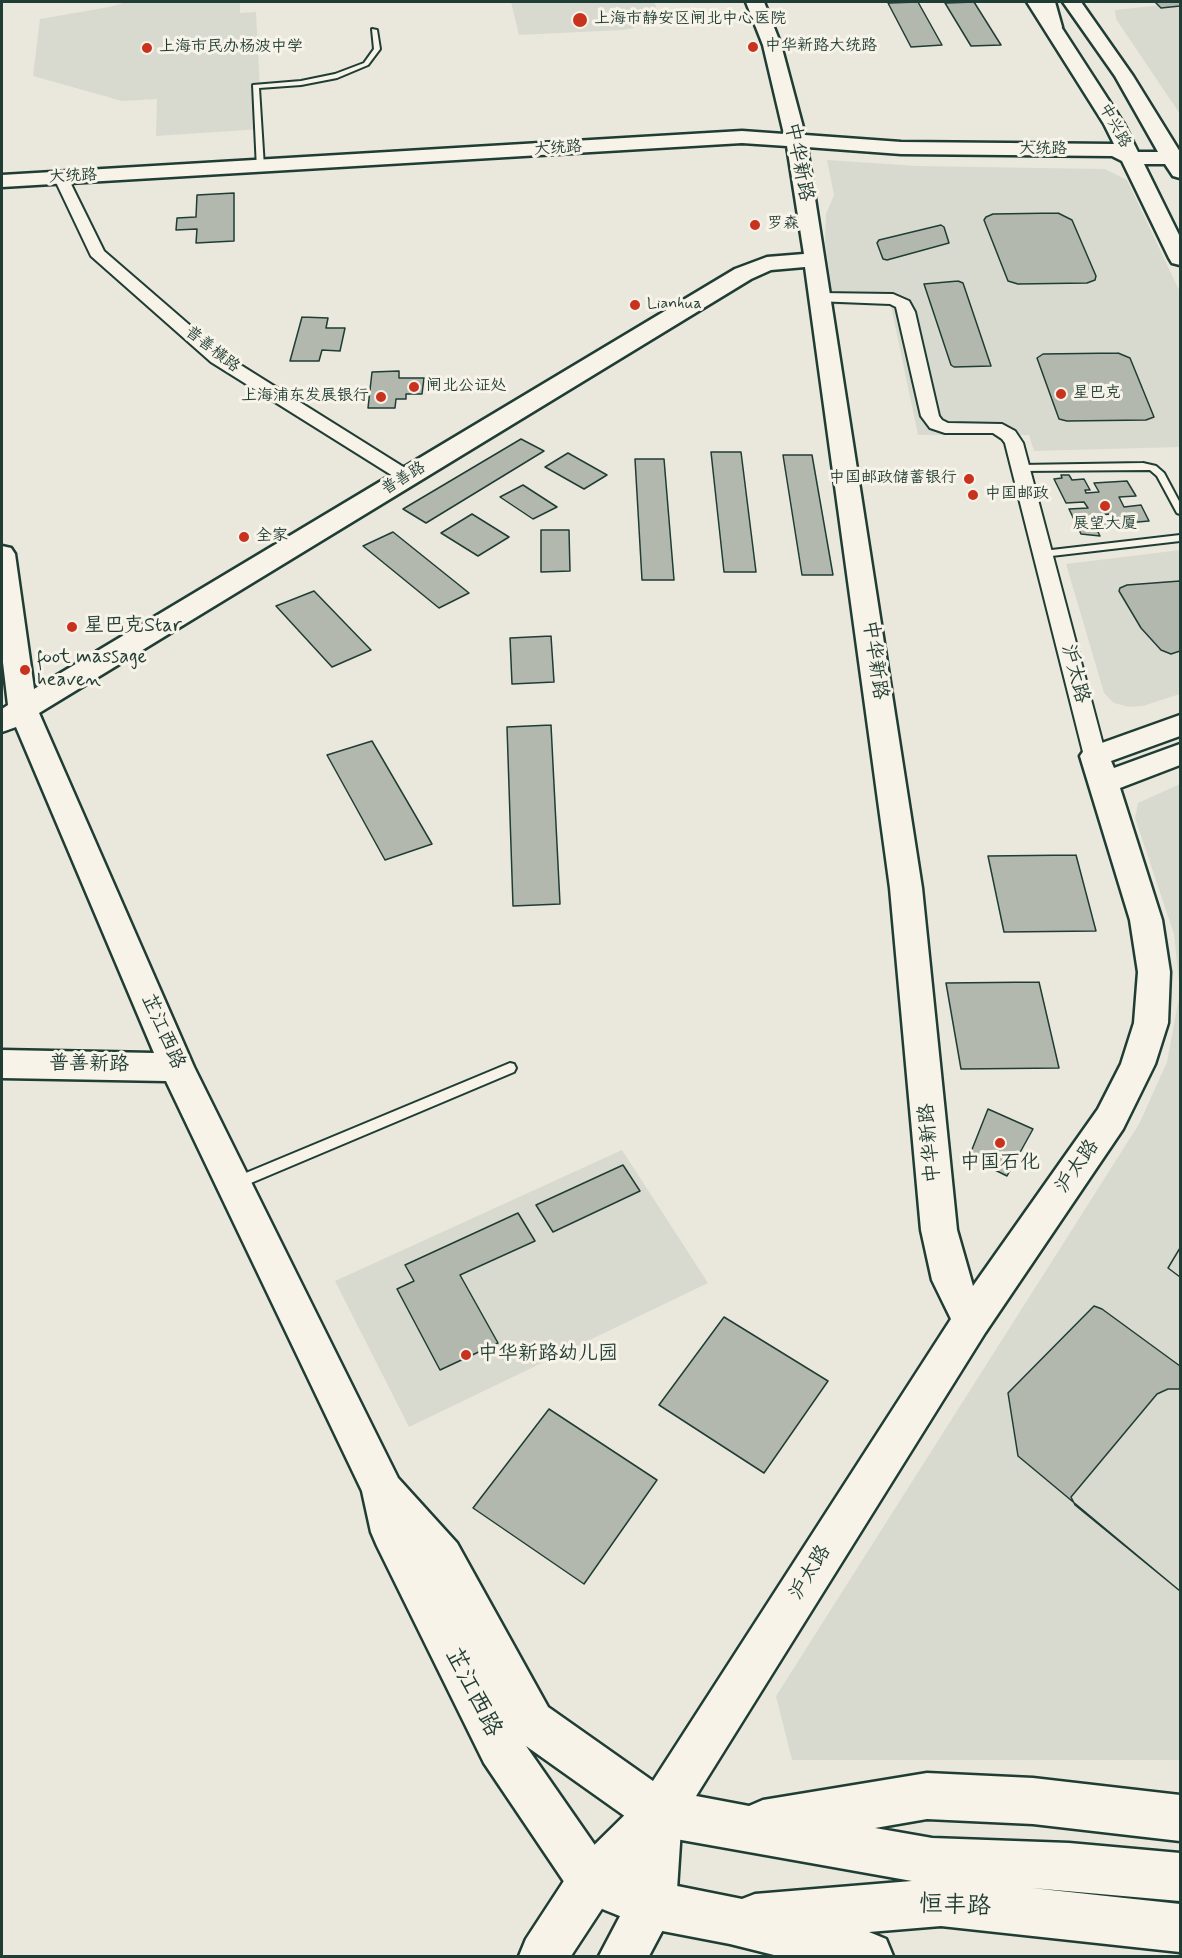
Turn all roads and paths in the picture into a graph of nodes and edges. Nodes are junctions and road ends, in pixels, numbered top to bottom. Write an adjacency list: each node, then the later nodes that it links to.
1 (755, 2): 7 (main road, 中华新路)
2 (1036, 2): 5 (main road, 中兴路)
3 (1046, 2): 5 (main road)
4 (1072, 2): 9 (main road, 中兴路)
5 (1053, 27): 8 (main road, 中兴路)
6 (374, 30): 10 (lane)
7 (796, 140): 8 (main road, 大统路); 10 (main road, 大统路); 14 (main road, 中华新路)
8 (1124, 151): 9 (main road, 大统路); 13 (main road, 中兴路)
9 (1176, 155)
10 (260, 168): 11 (main road, 大统路)
11 (61, 178): 12 (main road, 大统路); 17 (street, 普善横路)
12 (2, 181)
13 (1180, 258)
14 (814, 260): 15 (main road, 中华新路); 17 (main road, 普善路)
15 (821, 298): 16 (street, 沪太路); 31 (main road, 中华新路)
16 (1021, 468): 18 (lane); 21 (street, 沪太路)
17 (407, 477): 22 (main road, 普善路)
18 (1180, 511)
19 (1180, 538): 21 (lane)
20 (2, 554): 22 (main road, 芷江西路)
21 (1043, 554): 25 (street, 沪太路)
22 (12, 716): 27 (main road, 芷江西路)
23 (1180, 725): 25 (main road)
24 (1180, 754): 25 (main road)
25 (1100, 769): 31 (main road, 沪太路)
26 (2, 1042): 27 (main road, 普善新路)
27 (172, 1056): 28 (main road, 普善新路); 30 (main road, 芷江西路)
28 (2, 1064)
29 (510, 1068): 30 (lane)
30 (233, 1185): 32 (main road, 芷江西路)
31 (971, 1321): 33 (main road, 沪太路)
32 (382, 1489): 33 (main road, 芷江西路); 37 (main road, 芷江西路)
33 (659, 1813): 35 (main road); 37 (main road, 沪太路); 38 (main road, 沪太路)
34 (1180, 1818): 35 (main road)
35 (738, 1827): 36 (main road)
36 (1180, 1877)
37 (592, 1881): 38 (main road, 恒丰路); 41 (main road, 沪太路)
38 (652, 1905): 39 (main road, 恒丰路); 42 (main road, 沪太路)
39 (730, 1920): 40 (main road, 恒丰路); 43 (main road, 恒丰路)
40 (1180, 1928)
41 (543, 1956)
42 (623, 1956)
43 (869, 1956)

